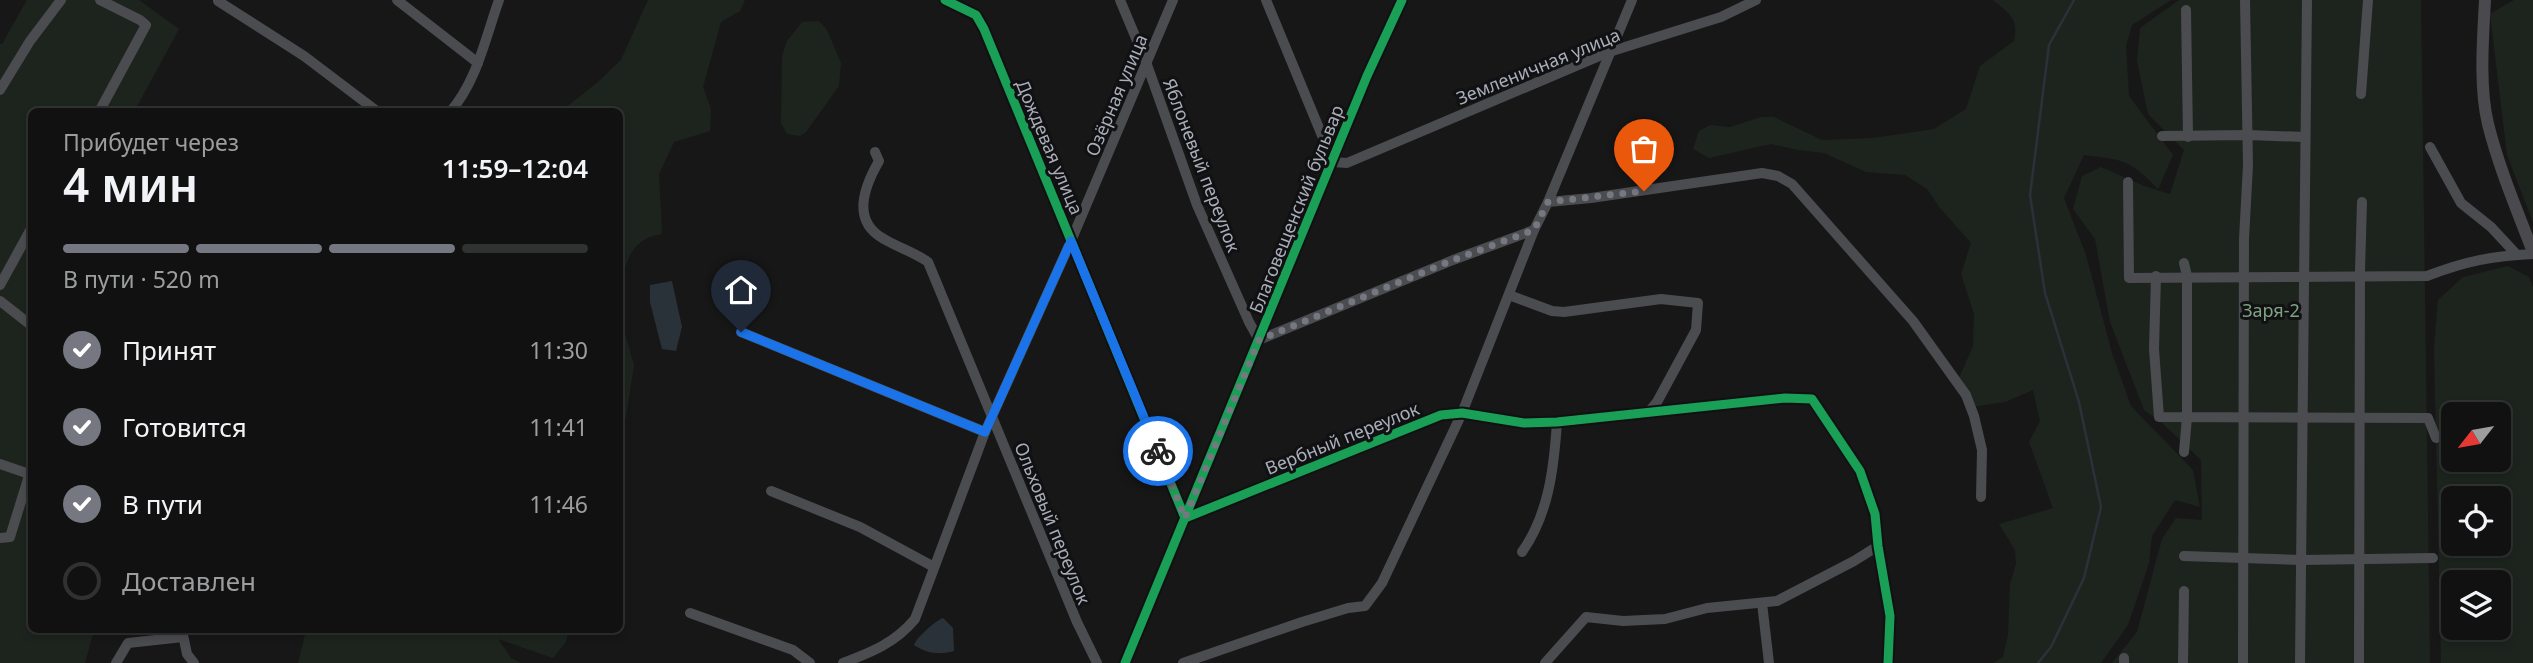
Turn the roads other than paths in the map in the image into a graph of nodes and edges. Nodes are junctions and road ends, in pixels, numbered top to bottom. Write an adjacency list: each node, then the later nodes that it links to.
1 (61, 0): 21 (street)
2 (100, 0): 23 (street)
3 (397, 0): 20 (street)
4 (499, 0): 20 (street)
5 (945, 0): 38 (street, Дождевая улица)
6 (1120, 0): 19 (street, Яблоневый переулок)
7 (1173, 0): 19 (street, Озёрная улица)
8 (1266, 0): 32 (street)
9 (1402, 0): 32 (street, Благовещенский бульвар)
10 (1632, 0): 18 (street)
11 (1756, 0): 18 (street, Земленичная улица)
12 (2245, 0): 26 (street)
13 (2307, 0): 29 (street)
14 (2368, 0): 22 (street)
15 (2485, 0): 39 (street)
16 (218, 1): 24 (street)
17 (2186, 10): 28 (street)
18 (1609, 52): 32 (street, Земленичная улица); 34 (street)
19 (1146, 62): 38 (street, Озёрная улица); 52 (street, Яблоневый переулок)
20 (478, 63): 25 (street)
21 (0, 90)
22 (2361, 94)
23 (101, 108)
24 (373, 108)
25 (454, 108)
26 (2247, 135): 28 (street); 29 (street); 42 (street)
27 (2162, 136): 28 (street)
28 (2188, 137)
29 (2304, 137): 45 (street)
30 (2430, 147): 40 (street)
31 (875, 152): 56 (street, Ольховый переулок)
32 (1333, 162): 52 (street, Благовещенский бульвар)
33 (2128, 182): 43 (street)
34 (1548, 202): 36 (street); 68 (street)
35 (2362, 202): 46 (street)
36 (1534, 230): 48 (street); 52 (street)
37 (28, 234): 47 (street)
38 (1071, 241): 56 (street, Озёрная улица); 69 (street, Дождевая улица)
39 (2533, 253): 40 (street)
40 (2517, 255): 46 (street)
41 (2183, 262): 44 (street)
42 (2245, 275): 44 (street); 45 (street); 57 (street)
43 (2156, 276): 44 (street); 55 (street)
44 (2187, 276): 55 (street)
45 (2304, 277): 46 (street); 58 (street)
46 (2360, 277): 59 (street)
47 (0, 285)
48 (1509, 296): 53 (street); 54 (street)
49 (0, 301): 50 (street)
50 (28, 323)
51 (741, 332): 61 (street)
52 (1259, 340): 69 (street, Благовещенский бульвар)
53 (1462, 413): 60 (street, Вербный переулок); 69 (street, Вербный переулок); 89 (street)
54 (1647, 414): 60 (street, Вербный переулок); 71 (street, Вербный переулок)
55 (2187, 417): 57 (street); 63 (street)
56 (993, 418): 61 (street, Озёрная улица); 87 (street, Ольховый переулок)
57 (2245, 418): 58 (street); 74 (street)
58 (2301, 418): 59 (street); 77 (street)
59 (2361, 418): 62 (street); 76 (street)
60 (1557, 422): 72 (street)
61 (985, 432): 78 (street, Озёрная улица)
62 (2437, 438)
63 (2184, 452)
64 (0, 464): 65 (street)
65 (28, 471)
66 (28, 481): 70 (street)
67 (771, 491): 78 (street)
68 (1981, 497)
69 (1185, 518): 88 (street, Благовещенский бульвар)
70 (0, 538)
71 (1878, 546): 80 (street); 92 (street)
72 (1522, 552)
73 (2184, 556): 74 (street)
74 (2244, 557): 77 (street); 94 (street)
75 (2433, 558): 76 (street)
76 (2360, 559): 77 (street); 96 (street)
77 (2301, 560): 95 (street)
78 (933, 567): 86 (street, Озёрная улица)
79 (2184, 591): 93 (street)
80 (1762, 603): 90 (street); 91 (street)
81 (690, 613): 85 (street)
82 (182, 634): 83 (street); 84 (street)
83 (116, 663)
84 (194, 663)
85 (810, 663)
86 (843, 663)
87 (1097, 663)
88 (1125, 663)
89 (1183, 663)
90 (1545, 663)
91 (1769, 663)
92 (1888, 663)
93 (2183, 663)
94 (2243, 663)
95 (2300, 663)
96 (2359, 663)

